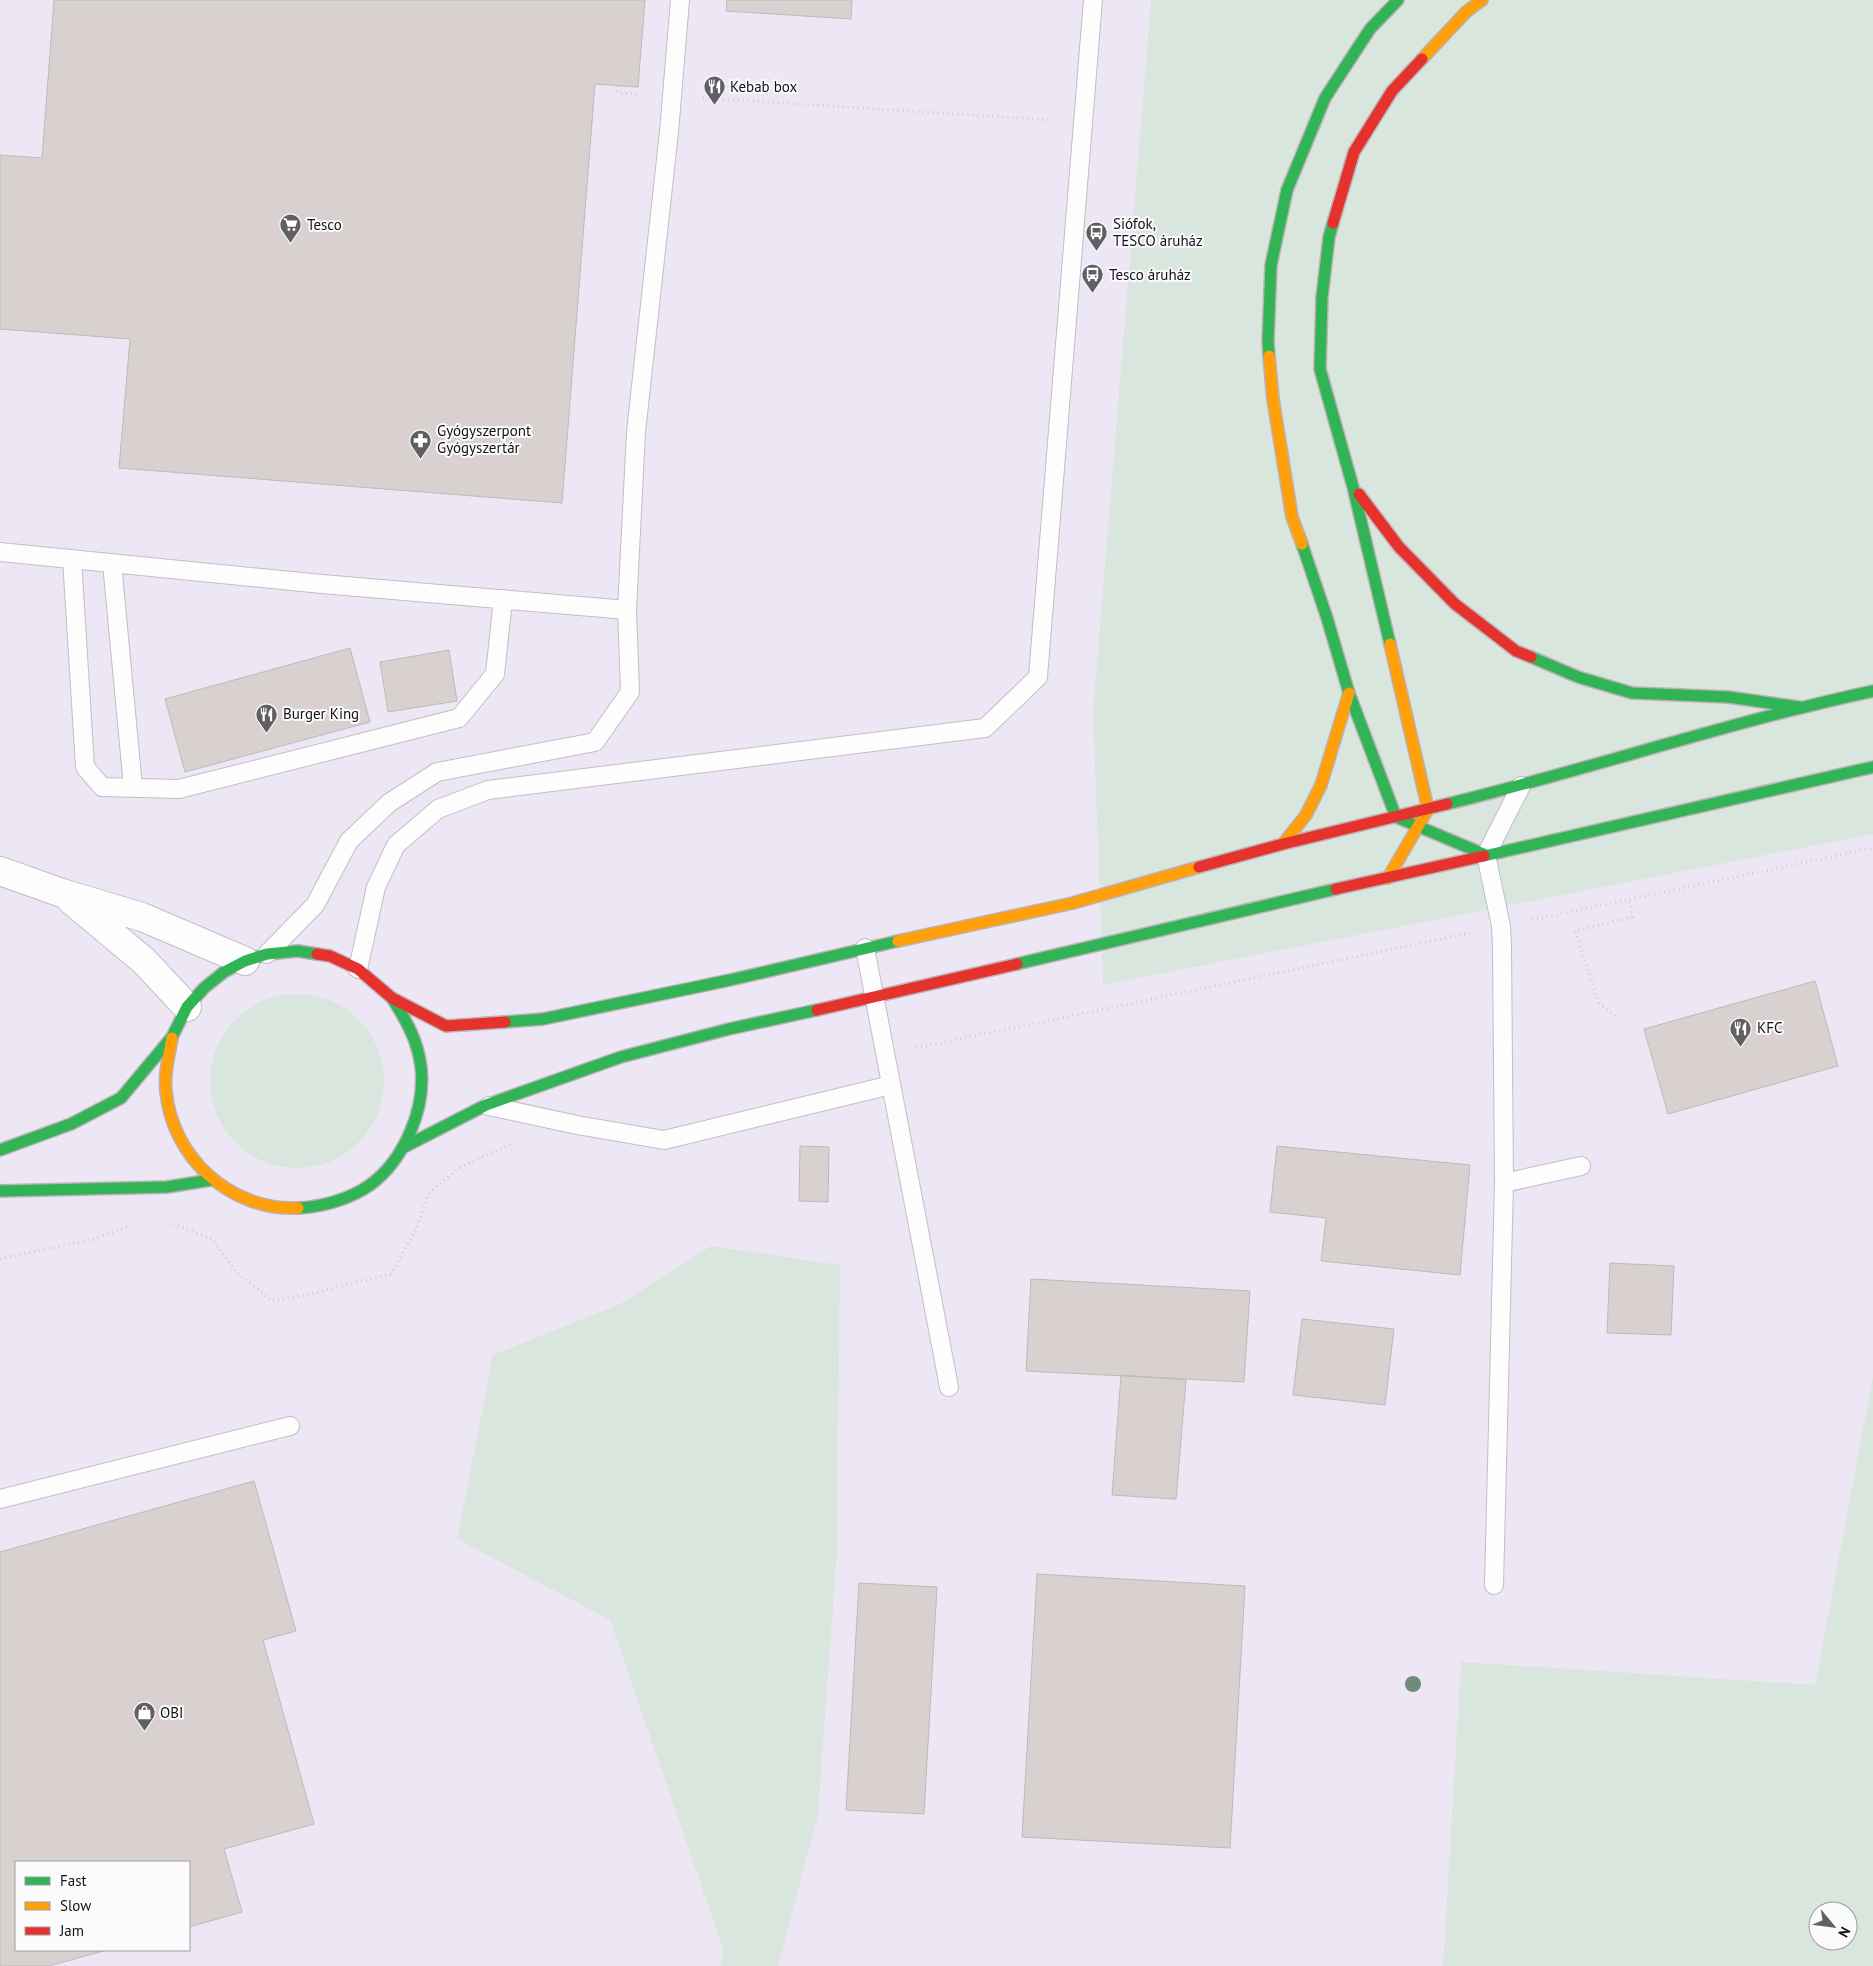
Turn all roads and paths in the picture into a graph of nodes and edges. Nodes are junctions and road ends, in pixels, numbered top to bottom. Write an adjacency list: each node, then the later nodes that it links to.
1 (680, 0): 6 (lane)
2 (1093, 0): 7 (lane)
3 (1398, 0): 15 (main road)
4 (1482, 0): 8 (main road)
5 (618, 86): 6 (path)
6 (671, 96): 7 (path); 13 (lane)
7 (1083, 122): 33 (lane)
8 (1353, 487): 16 (main road); 20 (main road)
9 (0, 552): 10 (lane)
10 (72, 559): 11 (lane); 19 (lane)
11 (112, 563): 12 (lane); 19 (lane)
12 (503, 599): 13 (lane); 19 (lane)
13 (627, 610): 32 (lane)
14 (1873, 691): 16 (main road)
15 (1349, 694): 21 (main road); 23 (main road)
16 (1799, 707): 18 (main road)
17 (1873, 767): 25 (main road)
18 (1521, 786): 20 (main road); 25 (lane)
19 (133, 787)
20 (1428, 809): 21 (main road); 22 (main road)
21 (1396, 817): 22 (main road); 23 (main road)
22 (1418, 826): 25 (main road); 27 (main road)
23 (1283, 844): 31 (main road)
24 (1873, 848): 29 (path)
25 (1486, 856): 27 (main road); 30 (lane)
26 (0, 871): 28 (street)
27 (1388, 878): 35 (main road)
28 (62, 893): 32 (street); 36 (street)
29 (1629, 900): 30 (path); 37 (path)
30 (1501, 926): 39 (path); 46 (lane)
31 (865, 948): 34 (main road); 35 (lane)
32 (256, 957): 33 (main road); 36 (main road)
33 (358, 969): 34 (main road)
34 (392, 998): 42 (main road)
35 (874, 998): 39 (lane); 41 (main road)
36 (187, 1007): 38 (main road)
37 (1616, 1016)
38 (172, 1037): 43 (main road); 45 (main road)
39 (886, 1054): 40 (lane)
40 (891, 1085): 41 (lane); 52 (lane)
41 (486, 1105): 42 (main road)
42 (402, 1148): 45 (main road)
43 (0, 1150)
44 (1581, 1166): 46 (lane)
45 (211, 1180): 47 (main road)
46 (1504, 1183): 55 (lane)
47 (0, 1191)
48 (171, 1224): 51 (path)
49 (128, 1226): 50 (path)
50 (0, 1260)
51 (310, 1294)
52 (949, 1387)
53 (290, 1426): 54 (lane)
54 (0, 1499)
55 (1494, 1585)

